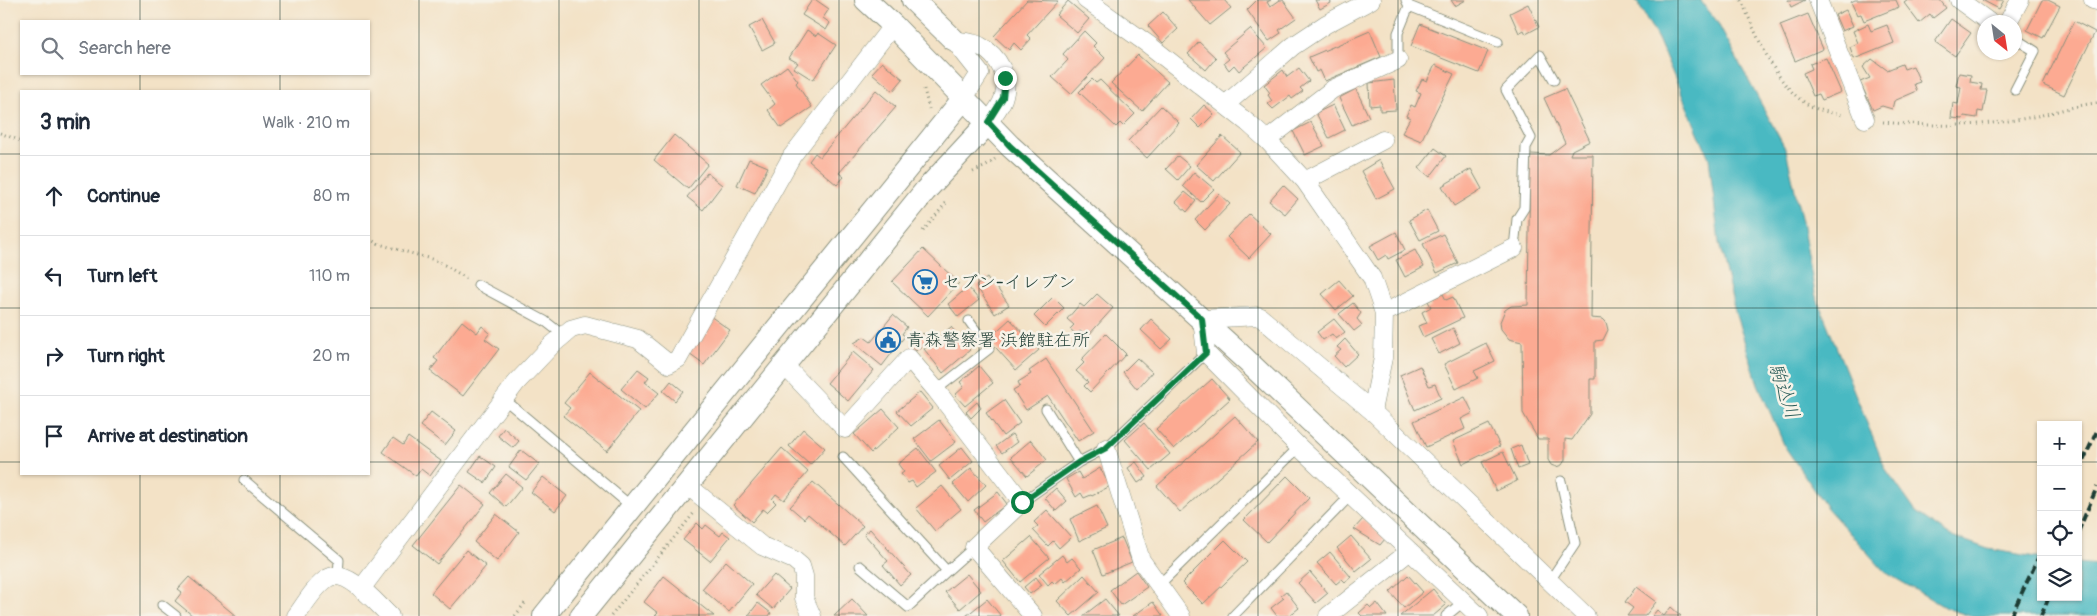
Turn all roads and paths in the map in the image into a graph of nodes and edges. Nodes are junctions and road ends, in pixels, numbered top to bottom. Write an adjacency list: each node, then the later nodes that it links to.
1 (866, 0): 14 (street)
2 (913, 0): 15 (street)
3 (1086, 0): 23 (street)
4 (1371, 0): 23 (street)
5 (1741, 0): 24 (path)
6 (1818, 0): 24 (street)
7 (1959, 0): 12 (street)
8 (2020, 0): 13 (street)
9 (2093, 0): 10 (street)
10 (2097, 1)
11 (1408, 3): 16 (lane); 18 (lane)
12 (1979, 15)
13 (2012, 15)
14 (893, 25): 21 (street); 37 (street)
15 (953, 39): 21 (street); 25 (street)
16 (1498, 42)
17 (2022, 43): 20 (lane)
18 (1398, 60): 27 (street)
19 (1554, 80): 32 (lane)
20 (2015, 90)
21 (964, 98): 25 (street); 53 (street)
22 (2097, 102): 24 (path)
23 (1225, 105): 27 (street)
24 (1865, 119)
25 (988, 122): 35 (street); 39 (street)
26 (0, 133): 29 (path)
27 (1267, 140): 30 (street)
28 (1383, 140): 30 (street)
29 (20, 141)
30 (1305, 181): 34 (street)
31 (370, 240): 33 (path)
32 (1514, 248): 34 (street)
33 (478, 284): 37 (lane)
34 (1384, 313): 43 (street)
35 (1202, 319): 38 (street); 43 (street); 76 (street)
36 (969, 321): 40 (lane)
37 (564, 335): 41 (street)
38 (1206, 353): 44 (street); 45 (lane)
39 (784, 365): 40 (street); 50 (street)
40 (936, 390): 52 (street)
41 (504, 400): 53 (lane); 61 (street)
42 (1046, 409): 47 (lane)
43 (1372, 411): 59 (street)
44 (1299, 447): 51 (street); 60 (lane)
45 (1106, 448): 47 (lane); 60 (street)
46 (843, 457): 57 (lane)
47 (1079, 462): 52 (lane)
48 (244, 480): 58 (lane)
49 (1561, 481): 59 (lane)
50 (687, 485): 68 (street); 69 (street)
51 (1351, 496): 55 (street); 72 (lane)
52 (1022, 502): 54 (street)
53 (633, 507): 67 (street)
54 (974, 547): 57 (lane); 70 (street)
55 (1410, 552): 62 (street); 73 (street)
56 (860, 566): 57 (lane)
57 (947, 571)
58 (338, 575): 61 (street); 65 (street)
59 (1549, 582): 77 (street)
60 (1159, 585): 71 (street)
61 (361, 589): 66 (street)
62 (1463, 602): 74 (lane); 75 (street)
63 (162, 605): 64 (lane)
64 (176, 616)
65 (296, 616)
66 (390, 616)
67 (544, 616)
68 (581, 616)
69 (812, 616)
70 (1034, 616)
71 (1181, 616)
72 (1233, 616)
73 (1328, 616)
74 (1446, 616)
75 (1479, 616)
76 (1516, 616)
77 (1586, 616)

